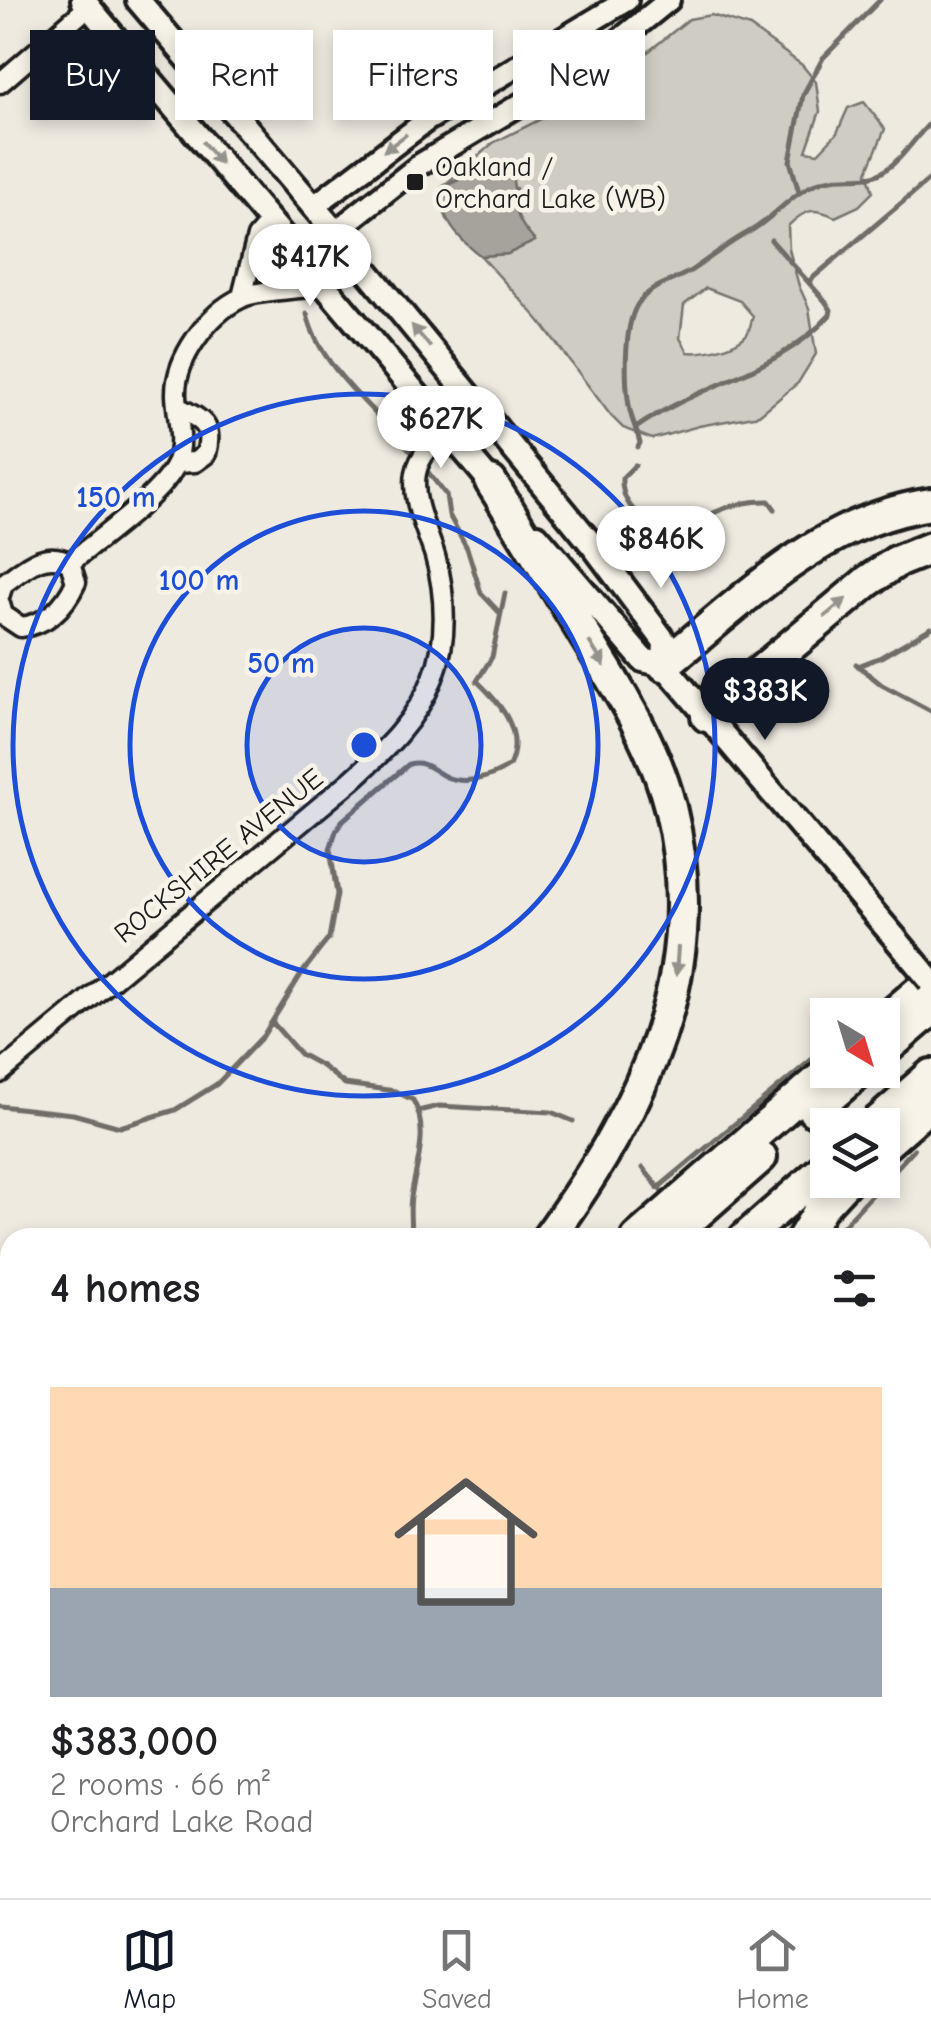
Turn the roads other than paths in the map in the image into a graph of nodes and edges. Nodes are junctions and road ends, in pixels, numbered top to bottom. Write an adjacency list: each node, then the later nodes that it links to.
1 (138, 0): 6 (main road)
2 (627, 0): 6 (street, one-way to 6)
3 (669, 0): 8 (street)
4 (86, 4): 5 (street); 7 (main road, one-way to 7)
5 (0, 83)
6 (313, 206): 8 (main road)
7 (270, 222): 9 (main road); 11 (street)
8 (336, 232): 9 (main road); 14 (main road, one-way to 8)
9 (290, 244): 10 (main road)
10 (325, 286): 11 (street); 13 (main road)
11 (242, 297): 12 (street)
12 (178, 408): 15 (street); 15 (street)
13 (447, 431): 16 (main road); 28 (street, ROCKSHIRE AVENUE)
14 (505, 438): 16 (main road); 22 (main road)
15 (176, 464): 19 (street)
16 (483, 472): 22 (main road); 37 (highway, one-way to 37)
17 (931, 504): 22 (highway)
18 (931, 548): 23 (highway, one-way to 18)
19 (70, 563): 20 (street); 21 (street)
20 (0, 594)
21 (0, 604)
22 (664, 666): 23 (main road)
23 (707, 716): 24 (main road, bridge)
24 (931, 981): 25 (highway)
25 (900, 1008)
26 (931, 1010): 27 (highway)
27 (900, 1037)
28 (0, 1073)
29 (931, 1075): 33 (highway)
30 (810, 1087): 38 (highway)
31 (840, 1088): 39 (highway)
32 (931, 1104): 34 (highway)
33 (893, 1108)
34 (900, 1131)
35 (810, 1181): 40 (highway)
36 (830, 1198): 41 (highway)
37 (555, 1228)
38 (648, 1228)
39 (680, 1228)
40 (756, 1228)
41 (809, 1228)

